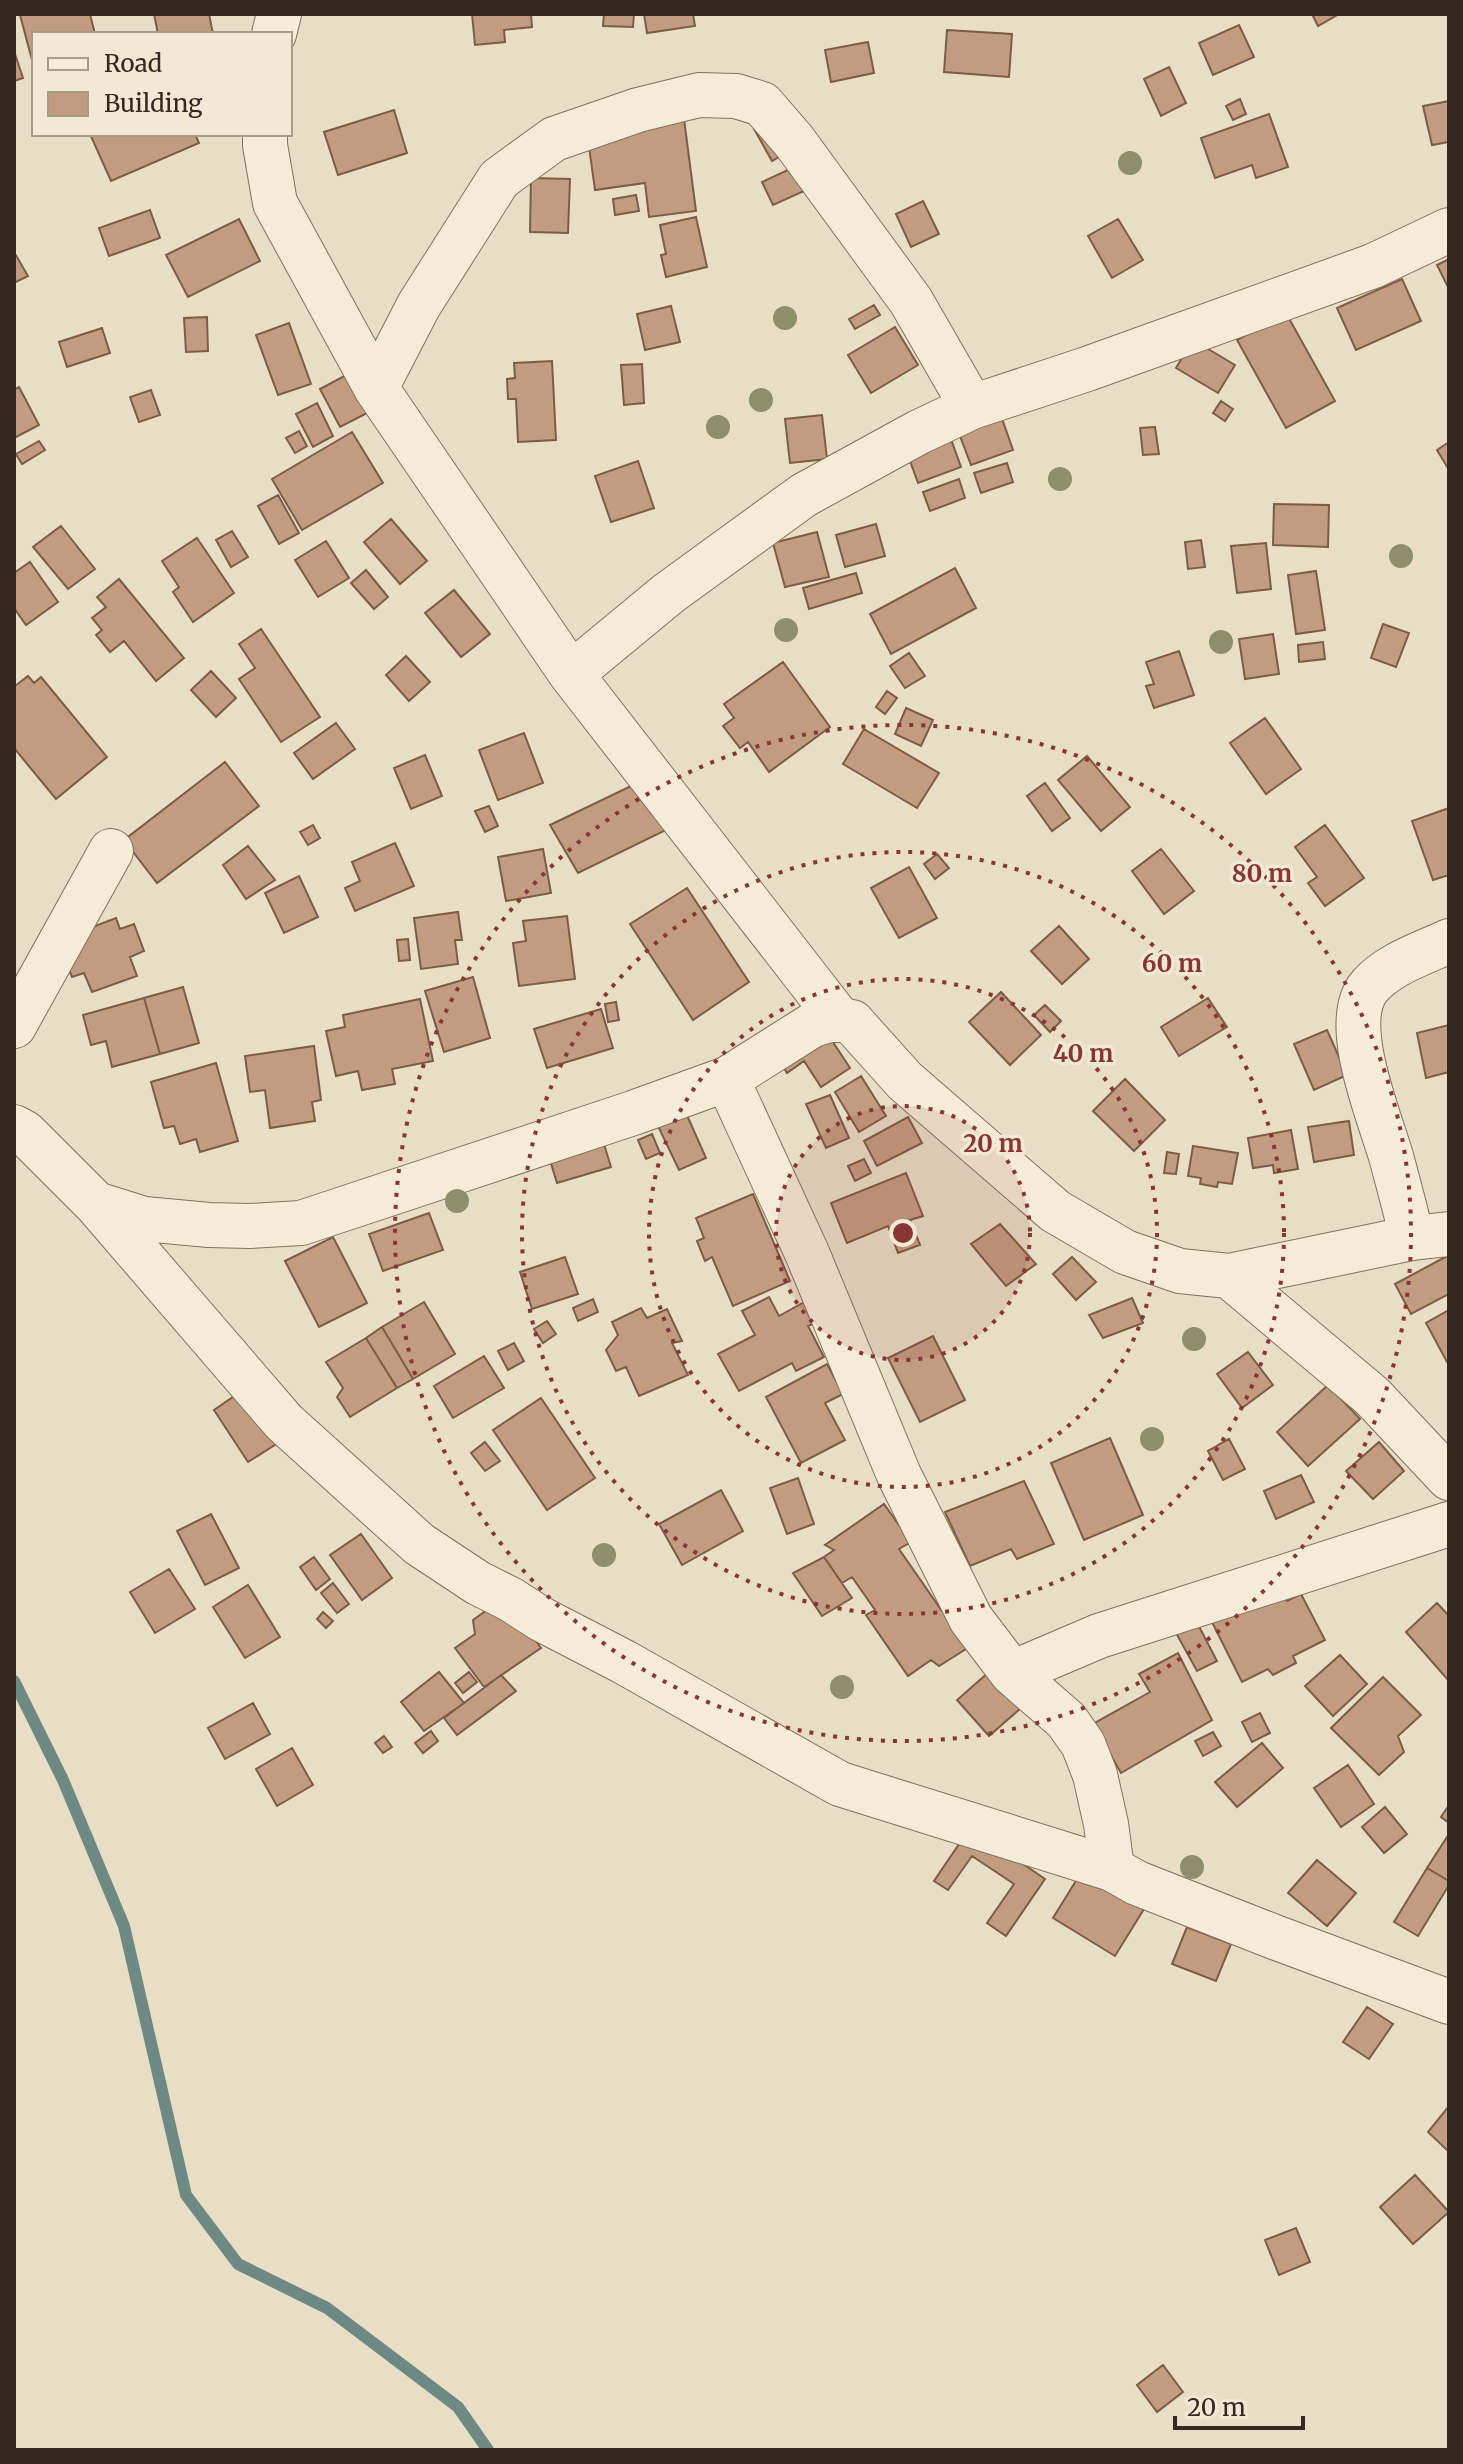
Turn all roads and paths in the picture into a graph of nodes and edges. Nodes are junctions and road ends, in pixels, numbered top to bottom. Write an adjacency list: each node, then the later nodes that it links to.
1 (265, 136): 3 (street)
2 (1449, 230): 4 (street)
3 (376, 388): 4 (street); 5 (street)
4 (972, 407): 5 (street)
5 (571, 674): 8 (street)
6 (111, 851): 9 (street)
7 (1449, 941): 13 (street)
8 (839, 1019): 10 (street); 14 (street)
9 (14, 1026)
10 (727, 1079): 12 (street); 17 (street)
11 (14, 1127): 12 (street)
12 (96, 1204): 18 (street)
13 (1431, 1236): 14 (street)
14 (1229, 1276): 15 (street)
15 (1449, 1478)
16 (1449, 1524): 17 (street)
17 (1012, 1673): 18 (street)
18 (1112, 1869): 19 (street)
19 (1449, 2002)

